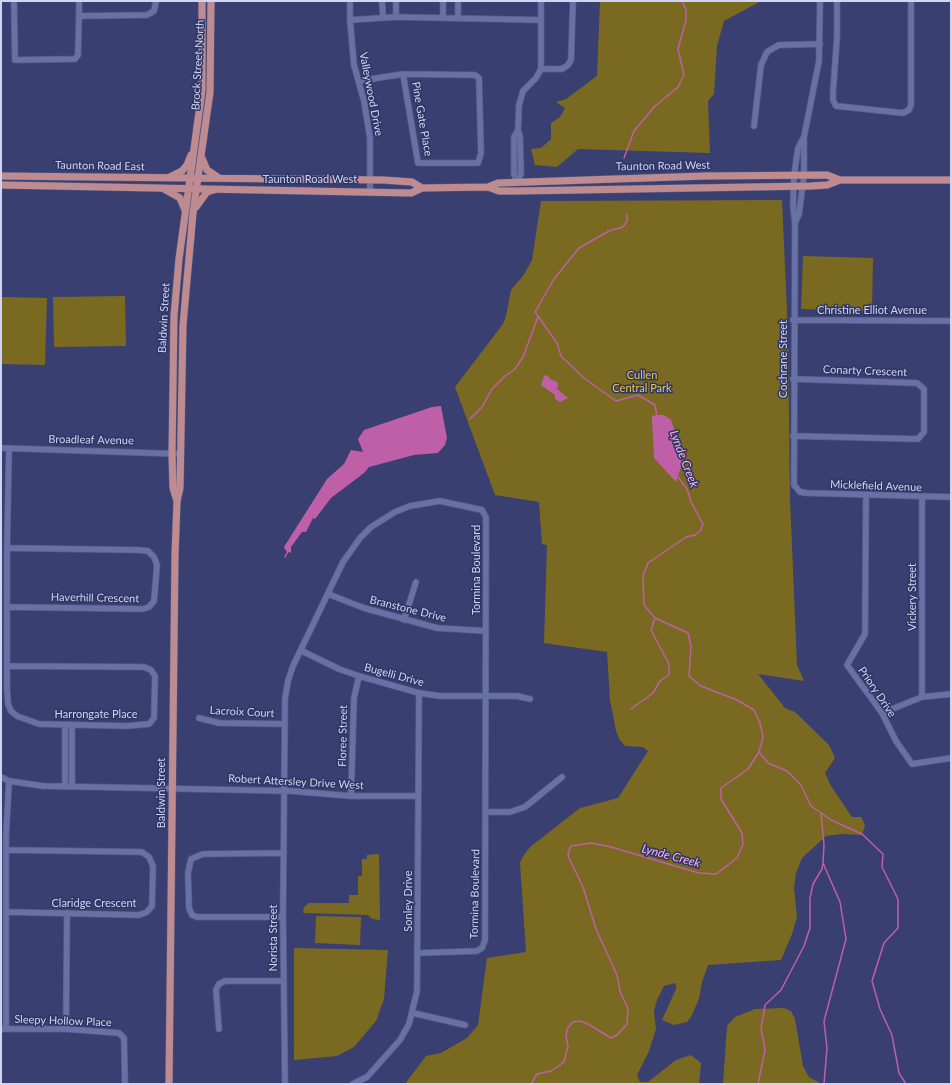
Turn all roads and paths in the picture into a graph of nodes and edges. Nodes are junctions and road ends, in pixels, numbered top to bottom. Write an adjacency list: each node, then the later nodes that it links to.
1 (14, 1): 16 (street)
2 (79, 1): 16 (street)
3 (156, 1): 16 (street)
4 (202, 1): 28 (main road, Brock Street North)
5 (212, 1): 30 (main road, Brock Street North)
6 (350, 1): 21 (street, Valleywood Drive)
7 (382, 1): 17 (street)
8 (396, 1): 18 (street)
9 (442, 1): 19 (street)
10 (458, 1): 20 (street)
11 (541, 1): 22 (street)
12 (573, 1): 24 (street)
13 (820, 1): 23 (street, Cochrane Street)
14 (837, 1): 15 (street)
15 (911, 1)
16 (79, 16)
17 (383, 17): 18 (street); 21 (street)
18 (396, 17): 19 (street)
19 (442, 18): 20 (street)
20 (458, 18): 22 (street)
21 (350, 20): 26 (street, Valleywood Drive)
22 (541, 20): 24 (street)
23 (820, 44): 27 (street); 29 (street, Cochrane Street)
24 (541, 69): 41 (street)
25 (403, 74): 25 (street, Pine Gate Place); 26 (street, Pine Gate Place)
26 (359, 81): 38 (street, Valleywood Drive)
27 (754, 126)
28 (196, 136): 34 (main road); 35 (main road, Baldwin Street)
29 (804, 137): 31 (street, Cochrane Street); 33 (street, Cochrane Street)
30 (202, 156): 36 (main road, Brock Street North); 37 (main road)
31 (804, 175): 33 (main road, Taunton Road West); 39 (main road, Taunton Road West); 44 (street, Cochrane Street)
32 (1, 176): 34 (main road, Taunton Road East)
33 (794, 176): 41 (main road, Taunton Road West); 43 (street, Cochrane Street)
34 (168, 178): 35 (main road, Taunton Road East)
35 (190, 178): 36 (main road, Taunton Road East); 47 (main road, Baldwin Street)
36 (199, 178): 37 (main road, Taunton Road West); 48 (main road, Baldwin Street)
37 (219, 178): 38 (main road, Taunton Road West)
38 (370, 180): 49 (main road, Taunton Road West); 51 (street, Valleywood Drive)
39 (840, 180): 40 (main road, Taunton Road West); 44 (main road, Taunton Road West)
40 (951, 180)
41 (517, 182): 46 (main road, Taunton Road West)
42 (1, 186): 45 (main road, Taunton Road East)
43 (794, 186): 44 (main road, Taunton Road West); 46 (main road, Taunton Road West); 54 (street, Cochrane Street)
44 (802, 186): 54 (street, Cochrane Street)
45 (160, 187): 47 (main road, Taunton Road East); 52 (main road)
46 (488, 187): 49 (main road, Taunton Road West)
47 (188, 188): 48 (main road, Taunton Road East); 52 (main road, Baldwin Street)
48 (197, 188): 50 (main road, Taunton Road West); 53 (main road, Baldwin Street)
49 (422, 188): 51 (main road, Taunton Road West)
50 (219, 189): 51 (main road, Taunton Road West); 53 (main road)
51 (370, 191)
52 (186, 212): 61 (main road, Baldwin Street)
53 (194, 213): 62 (main road, Baldwin Street)
54 (795, 223): 55 (street, Cochrane Street)
55 (793, 320): 56 (street, Christine Elliot Avenue); 57 (street, Cochrane Street)
56 (951, 321)
57 (794, 379): 58 (street, Cochrane Street); 58 (street, Conarty Crescent)
58 (793, 436): 63 (street, Cochrane Street)
59 (1, 448): 60 (street, Broadleaf Avenue)
60 (9, 448): 61 (street, Broadleaf Avenue); 68 (street, Harrongate Place)
61 (172, 454): 62 (street, Broadleaf Avenue); 67 (main road, Baldwin Street)
62 (181, 454): 67 (main road, Baldwin Street)
63 (800, 492): 64 (street, Micklefield Avenue)
64 (866, 495): 66 (street, Micklefield Avenue); 82 (street, Priory Drive)
65 (951, 497): 66 (street, Micklefield Avenue)
66 (922, 498): 80 (street, Vickery Street)
67 (177, 501): 93 (main road, Baldwin Street)
68 (7, 548): 71 (street, Harrongate Place); 71 (street, Haverhill Crescent)
69 (416, 582): 72 (street)
70 (328, 594): 72 (street, Branstone Drive); 73 (street, Tormina Boulevard); 74 (street, Tormina Boulevard)
71 (7, 607): 75 (street, Harrongate Place)
72 (404, 620): 73 (street, Branstone Drive)
73 (486, 631): 79 (street, Tormina Boulevard)
74 (302, 651): 76 (street, Bugelli Drive); 84 (street, Tormina Boulevard)
75 (7, 666): 85 (street, Harrongate Place); 86 (street, Harrongate Place)
76 (359, 676): 77 (street, Bugelli Drive); 95 (street, Floree Street)
77 (419, 693): 79 (street, Bugelli Drive); 96 (street, Sonley Drive)
78 (951, 694): 80 (street)
79 (486, 696): 81 (street, Bugelli Drive); 97 (street, Tormina Boulevard)
80 (922, 697): 82 (street)
81 (530, 699)
82 (882, 713): 87 (street, Priory Drive)
83 (199, 718): 84 (street, Lacroix Court)
84 (285, 724): 94 (street, Tormina Boulevard)
85 (65, 725): 86 (street, Harrongate Place); 91 (street)
86 (72, 725): 92 (street)
87 (951, 758)
88 (1, 777): 90 (street, Robert Attersley Drive West)
89 (562, 778): 97 (street)
90 (10, 781): 91 (street, Robert Attersley Drive West); 98 (street)
91 (65, 787): 92 (street, Robert Attersley Drive West)
92 (72, 787): 93 (street, Robert Attersley Drive West)
93 (172, 788): 94 (street, Robert Attersley Drive West); 111 (main road, Baldwin Street)
94 (285, 791): 95 (street, Robert Attersley Drive West); 99 (street, Norista Street)
95 (352, 796): 96 (street, Robert Attersley Drive West)
96 (418, 796): 103 (street, Sonley Drive)
97 (486, 812): 103 (street, Tormina Boulevard)
98 (7, 850): 100 (street); 101 (street, Claridge Crescent)
99 (284, 853): 102 (street, Norista Street); 102 (street)
100 (7, 912): 101 (street, Claridge Crescent); 107 (street)
101 (67, 913): 108 (street)
102 (283, 917): 104 (street, Norista Street)
103 (418, 953): 105 (street, Sonley Drive)
104 (284, 981): 109 (street); 112 (street, Norista Street)
105 (413, 1013): 106 (street); 113 (street, Sonley Drive)
106 (465, 1025)
107 (4, 1029): 108 (street, Sleepy Hollow Place)
108 (66, 1029): 110 (street, Sleepy Hollow Place)
109 (219, 1029)
110 (125, 1084)
111 (169, 1084)
112 (284, 1084)
113 (353, 1084)

